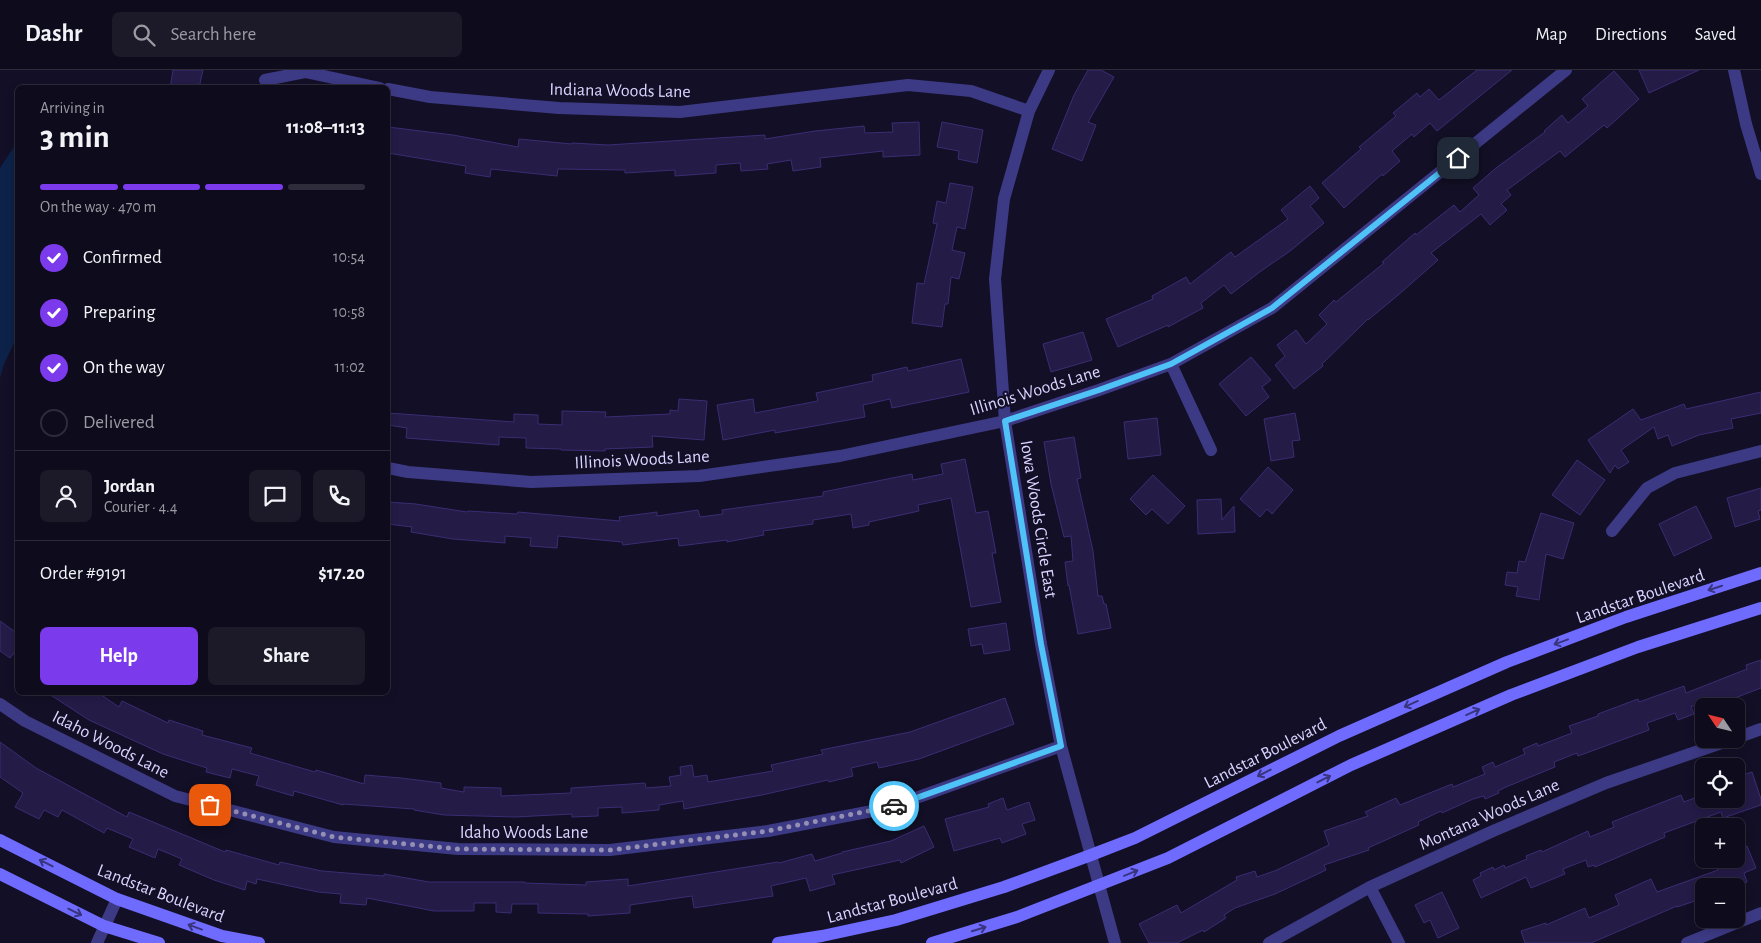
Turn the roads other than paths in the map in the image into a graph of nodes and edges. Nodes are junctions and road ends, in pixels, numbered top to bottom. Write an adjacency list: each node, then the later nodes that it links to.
1 (1049, 70): 7 (street, Iowa Woods Circle East)
2 (1566, 70): 9 (street, Illinois Woods Lane)
3 (1734, 70): 8 (street)
4 (265, 80): 5 (street)
5 (366, 85)
6 (390, 89): 7 (street, Indiana Woods Lane)
7 (1028, 112): 10 (street, Iowa Woods Circle East)
8 (1761, 174)
9 (1171, 364): 10 (street, Illinois Woods Lane); 11 (street)
10 (1005, 421): 13 (street, Illinois Woods Lane); 20 (street, Iowa Woods Circle East)
11 (1211, 450)
12 (1761, 451): 14 (street)
13 (390, 468)
14 (1612, 531)
15 (1761, 573): 23 (street, Landstar Boulevard, one-way to 23)
16 (1761, 608): 25 (street, one-way to 16)
17 (0, 704): 20 (street, Idaho Woods Lane)
18 (1761, 729): 19 (street, Montana Woods Lane)
19 (1745, 735)
20 (1061, 746): 23 (street, Iowa Woods Circle East)
21 (1706, 748): 26 (street, Montana Woods Lane)
22 (0, 840): 27 (street, Landstar Boulevard, one-way to 22)
23 (1091, 855): 25 (street, Iowa Woods Circle East); 33 (street, Landstar Boulevard)
24 (0, 874): 29 (street, one-way to 29)
25 (1100, 886): 34 (street, one-way to 25); 35 (street, Iowa Woods Circle East)
26 (1370, 887): 36 (street, Montana Woods Lane); 37 (street)
27 (117, 899): 29 (street); 32 (street, Landstar Boulevard, one-way to 27)
28 (1761, 913): 38 (street)
29 (104, 926): 30 (street); 31 (street)
30 (97, 943)
31 (159, 943)
32 (259, 943)
33 (778, 943)
34 (932, 943)
35 (1116, 943)
36 (1269, 943)
37 (1399, 943)
38 (1687, 943)

